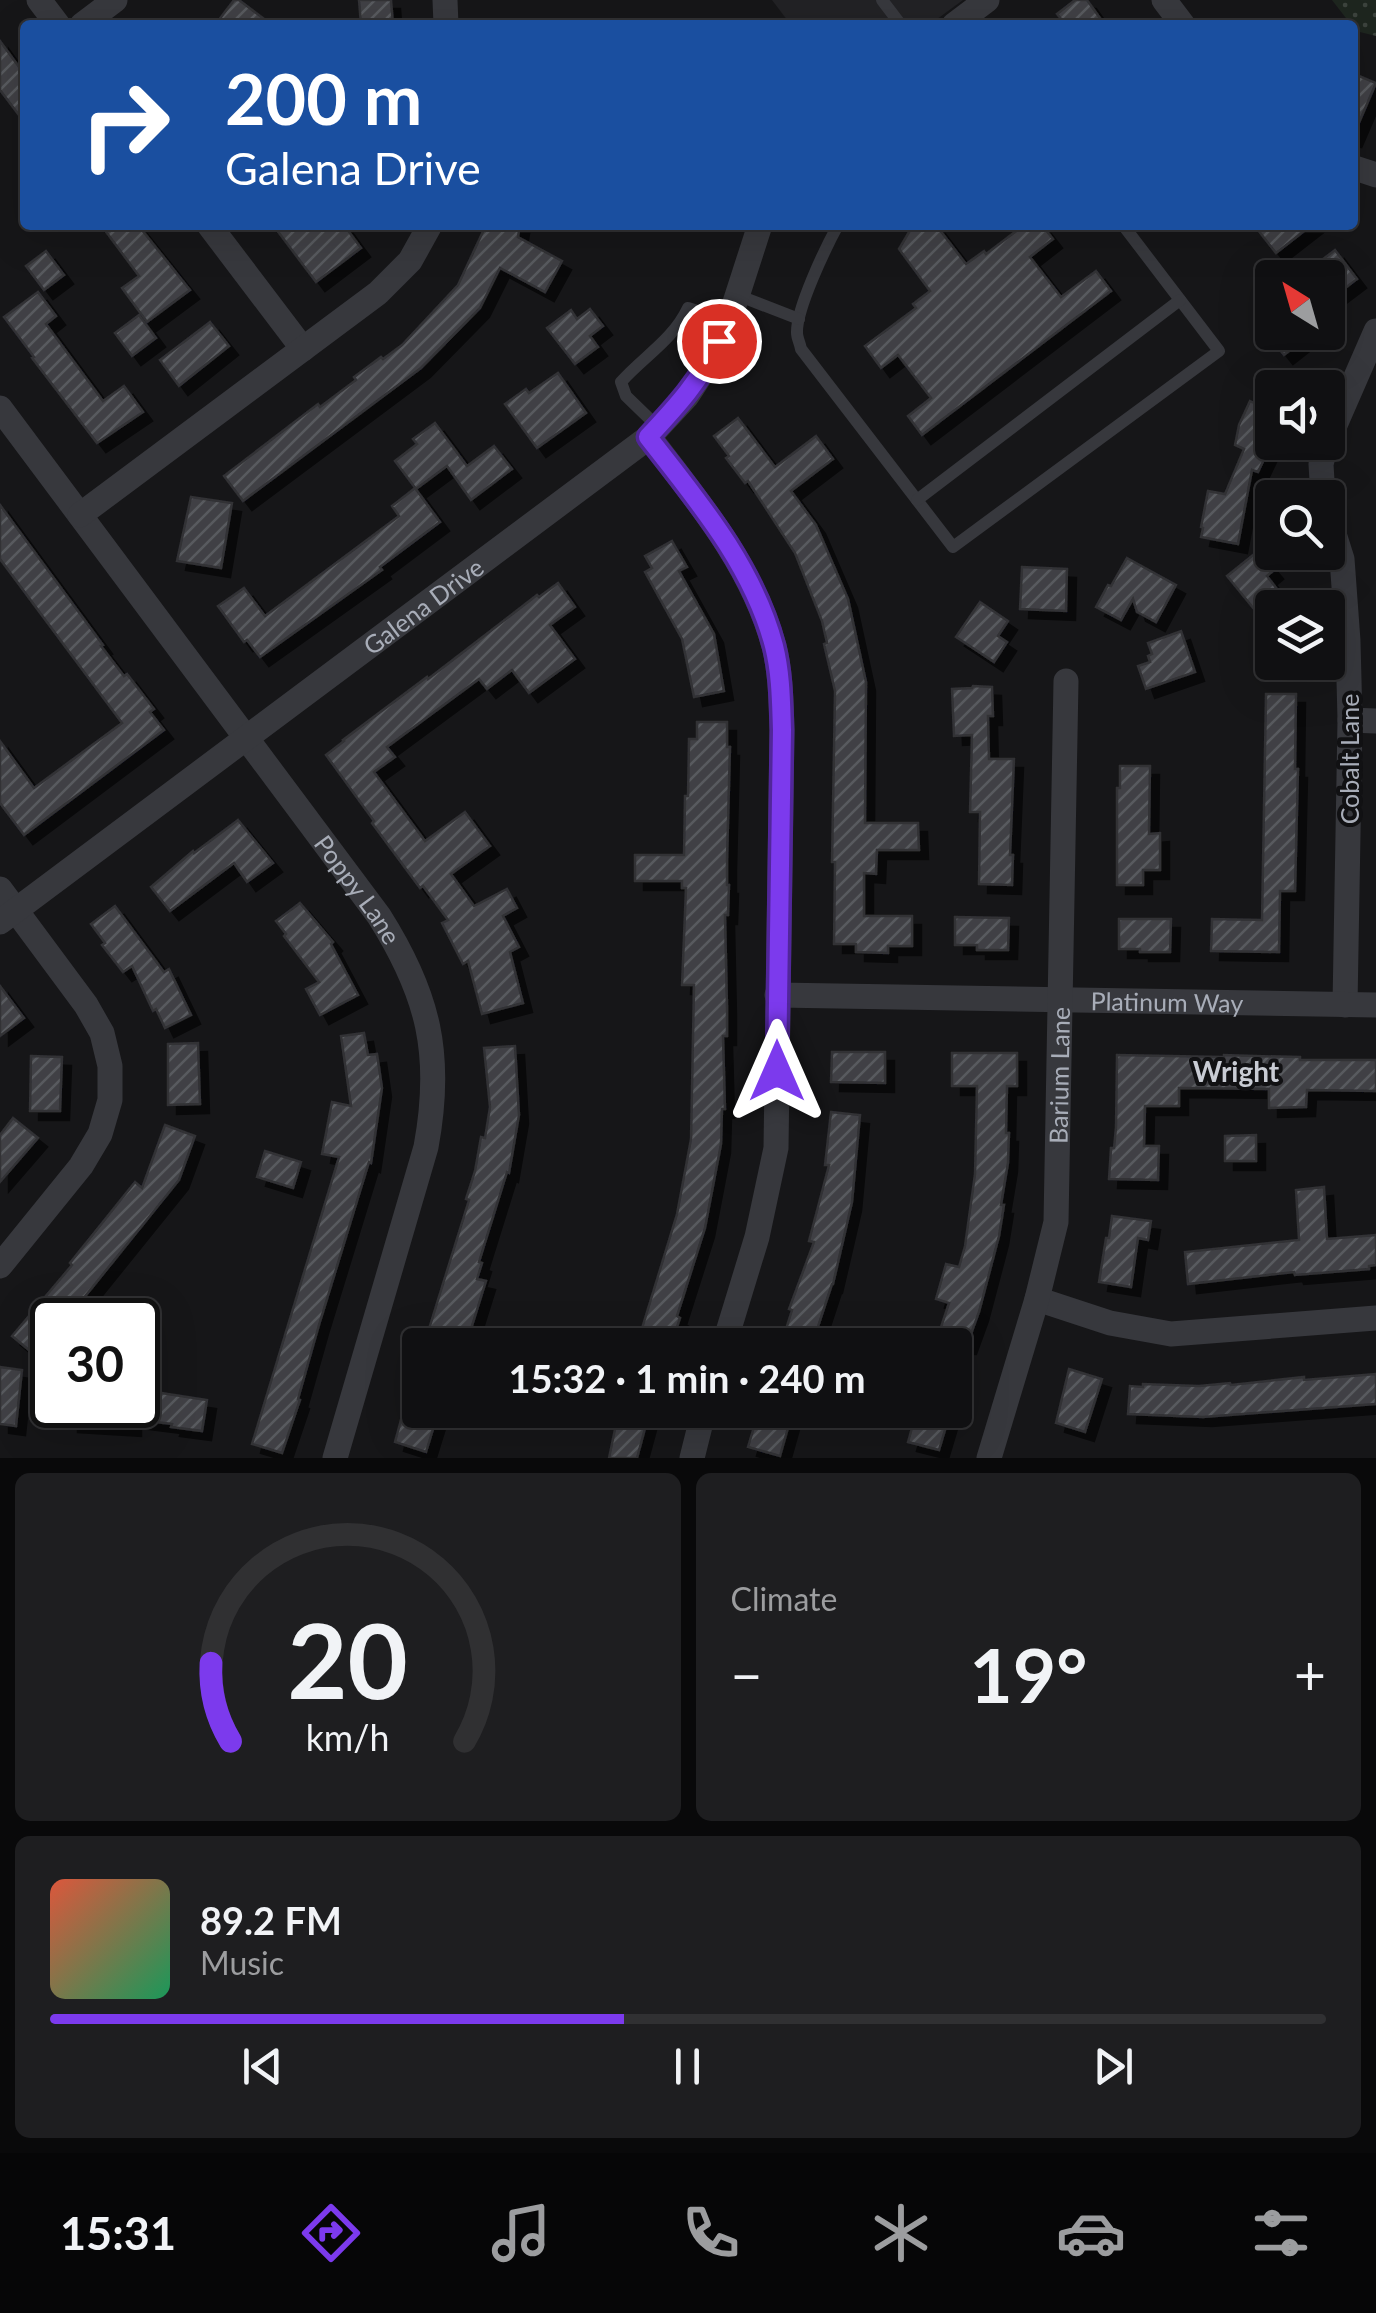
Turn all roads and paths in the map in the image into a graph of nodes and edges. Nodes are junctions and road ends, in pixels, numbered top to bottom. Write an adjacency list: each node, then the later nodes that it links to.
1 (39, 0): 6 (street)
2 (115, 0): 7 (street)
3 (882, 0): 8 (lane)
4 (988, 0): 9 (street)
5 (1164, 0): 10 (street)
6 (54, 20)
7 (89, 20)
8 (897, 20)
9 (965, 20)
10 (1179, 20)
11 (213, 230): 21 (street)
12 (427, 230): 21 (street)
13 (758, 230): 16 (street, Galena Drive)
14 (835, 230): 18 (lane)
15 (1127, 230): 17 (lane)
16 (737, 295): 18 (lane); 19 (street, Galena Drive)
17 (1180, 300): 25 (lane); 25 (lane)
18 (799, 319): 25 (lane)
19 (729, 321): 24 (street, Galena Drive); 24 (lane)
20 (1376, 330): 22 (street)
21 (302, 350): 26 (street)
22 (1345, 401)
23 (0, 408): 26 (street, Poppy Lane)
24 (653, 432): 30 (street, Galena Drive); 33 (street)
25 (917, 500)
26 (80, 515): 30 (street, Poppy Lane)
27 (1343, 570): 29 (street, Cobalt Lane)
28 (1066, 681): 34 (street, Barium Lane)
29 (1363, 721): 35 (street, Cobalt Lane)
30 (247, 738): 32 (street, Galena Drive); 42 (street, Poppy Lane)
31 (0, 889): 32 (street)
32 (8, 916): 37 (street)
33 (777, 995): 34 (street, Platinum Way); 40 (street)
34 (1060, 1000): 35 (street, Platinum Way); 38 (street, Barium Lane)
35 (1345, 1005): 36 (street, Platinum Way)
36 (1376, 1005)
37 (0, 1266)
38 (1036, 1299): 39 (street); 44 (street, Barium Lane)
39 (1376, 1318)
40 (729, 1328)
41 (700, 1428): 43 (street)
42 (335, 1458)
43 (692, 1458)
44 (989, 1458)

